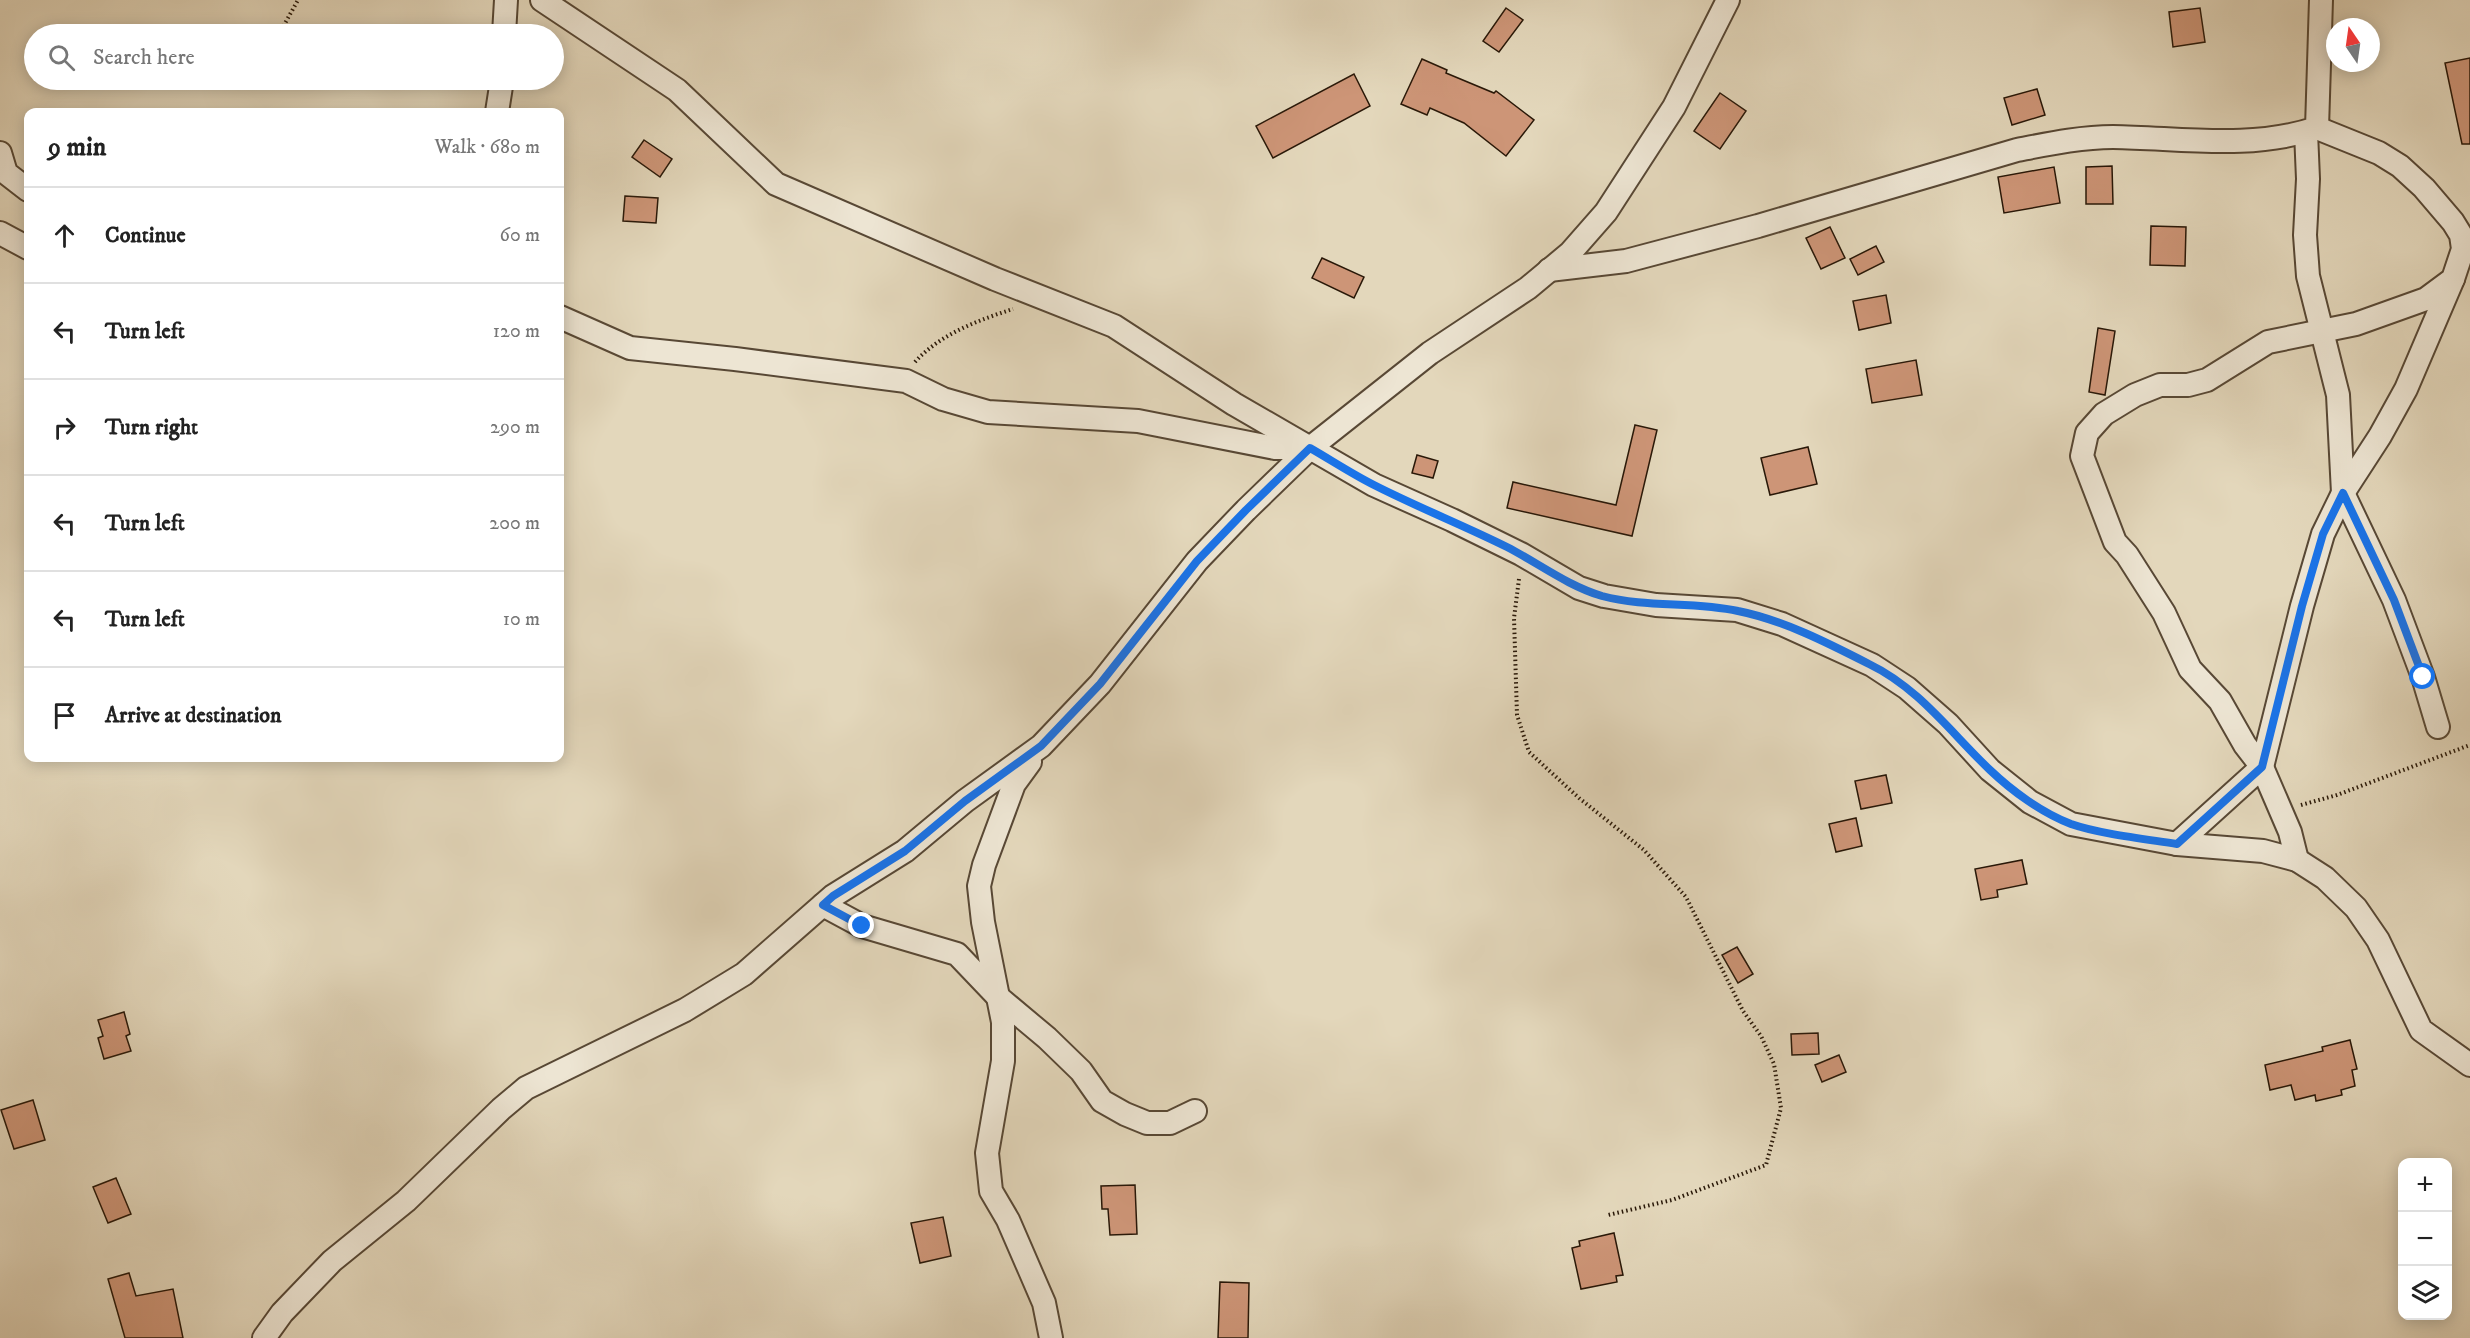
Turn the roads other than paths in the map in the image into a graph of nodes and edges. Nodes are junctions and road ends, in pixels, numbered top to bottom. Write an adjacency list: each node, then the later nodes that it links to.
1 (506, 0): 5 (street)
2 (542, 0): 17 (street)
3 (1728, 0): 13 (street)
4 (2321, 0): 8 (street)
5 (505, 24)
6 (500, 90): 7 (street)
7 (498, 108)
8 (2311, 130): 13 (street); 14 (street); 16 (street)
9 (0, 153): 10 (street)
10 (24, 187)
11 (0, 233): 12 (street)
12 (24, 246)
13 (1549, 270): 17 (street)
14 (2453, 279): 16 (street); 18 (street)
15 (564, 319): 17 (street)
16 (2320, 330): 18 (street); 21 (street)
17 (1310, 448): 20 (street); 22 (street)
18 (2343, 493): 19 (street); 21 (street)
19 (2438, 727)
20 (1041, 746): 24 (street); 25 (street)
21 (2262, 767): 22 (street); 23 (street)
22 (2177, 844): 23 (street)
23 (2297, 860): 26 (street)
24 (823, 905): 25 (street); 28 (street)
25 (998, 997): 27 (street); 29 (street)
26 (2470, 1065)
27 (1196, 1111)
28 (264, 1338)
29 (1051, 1338)

